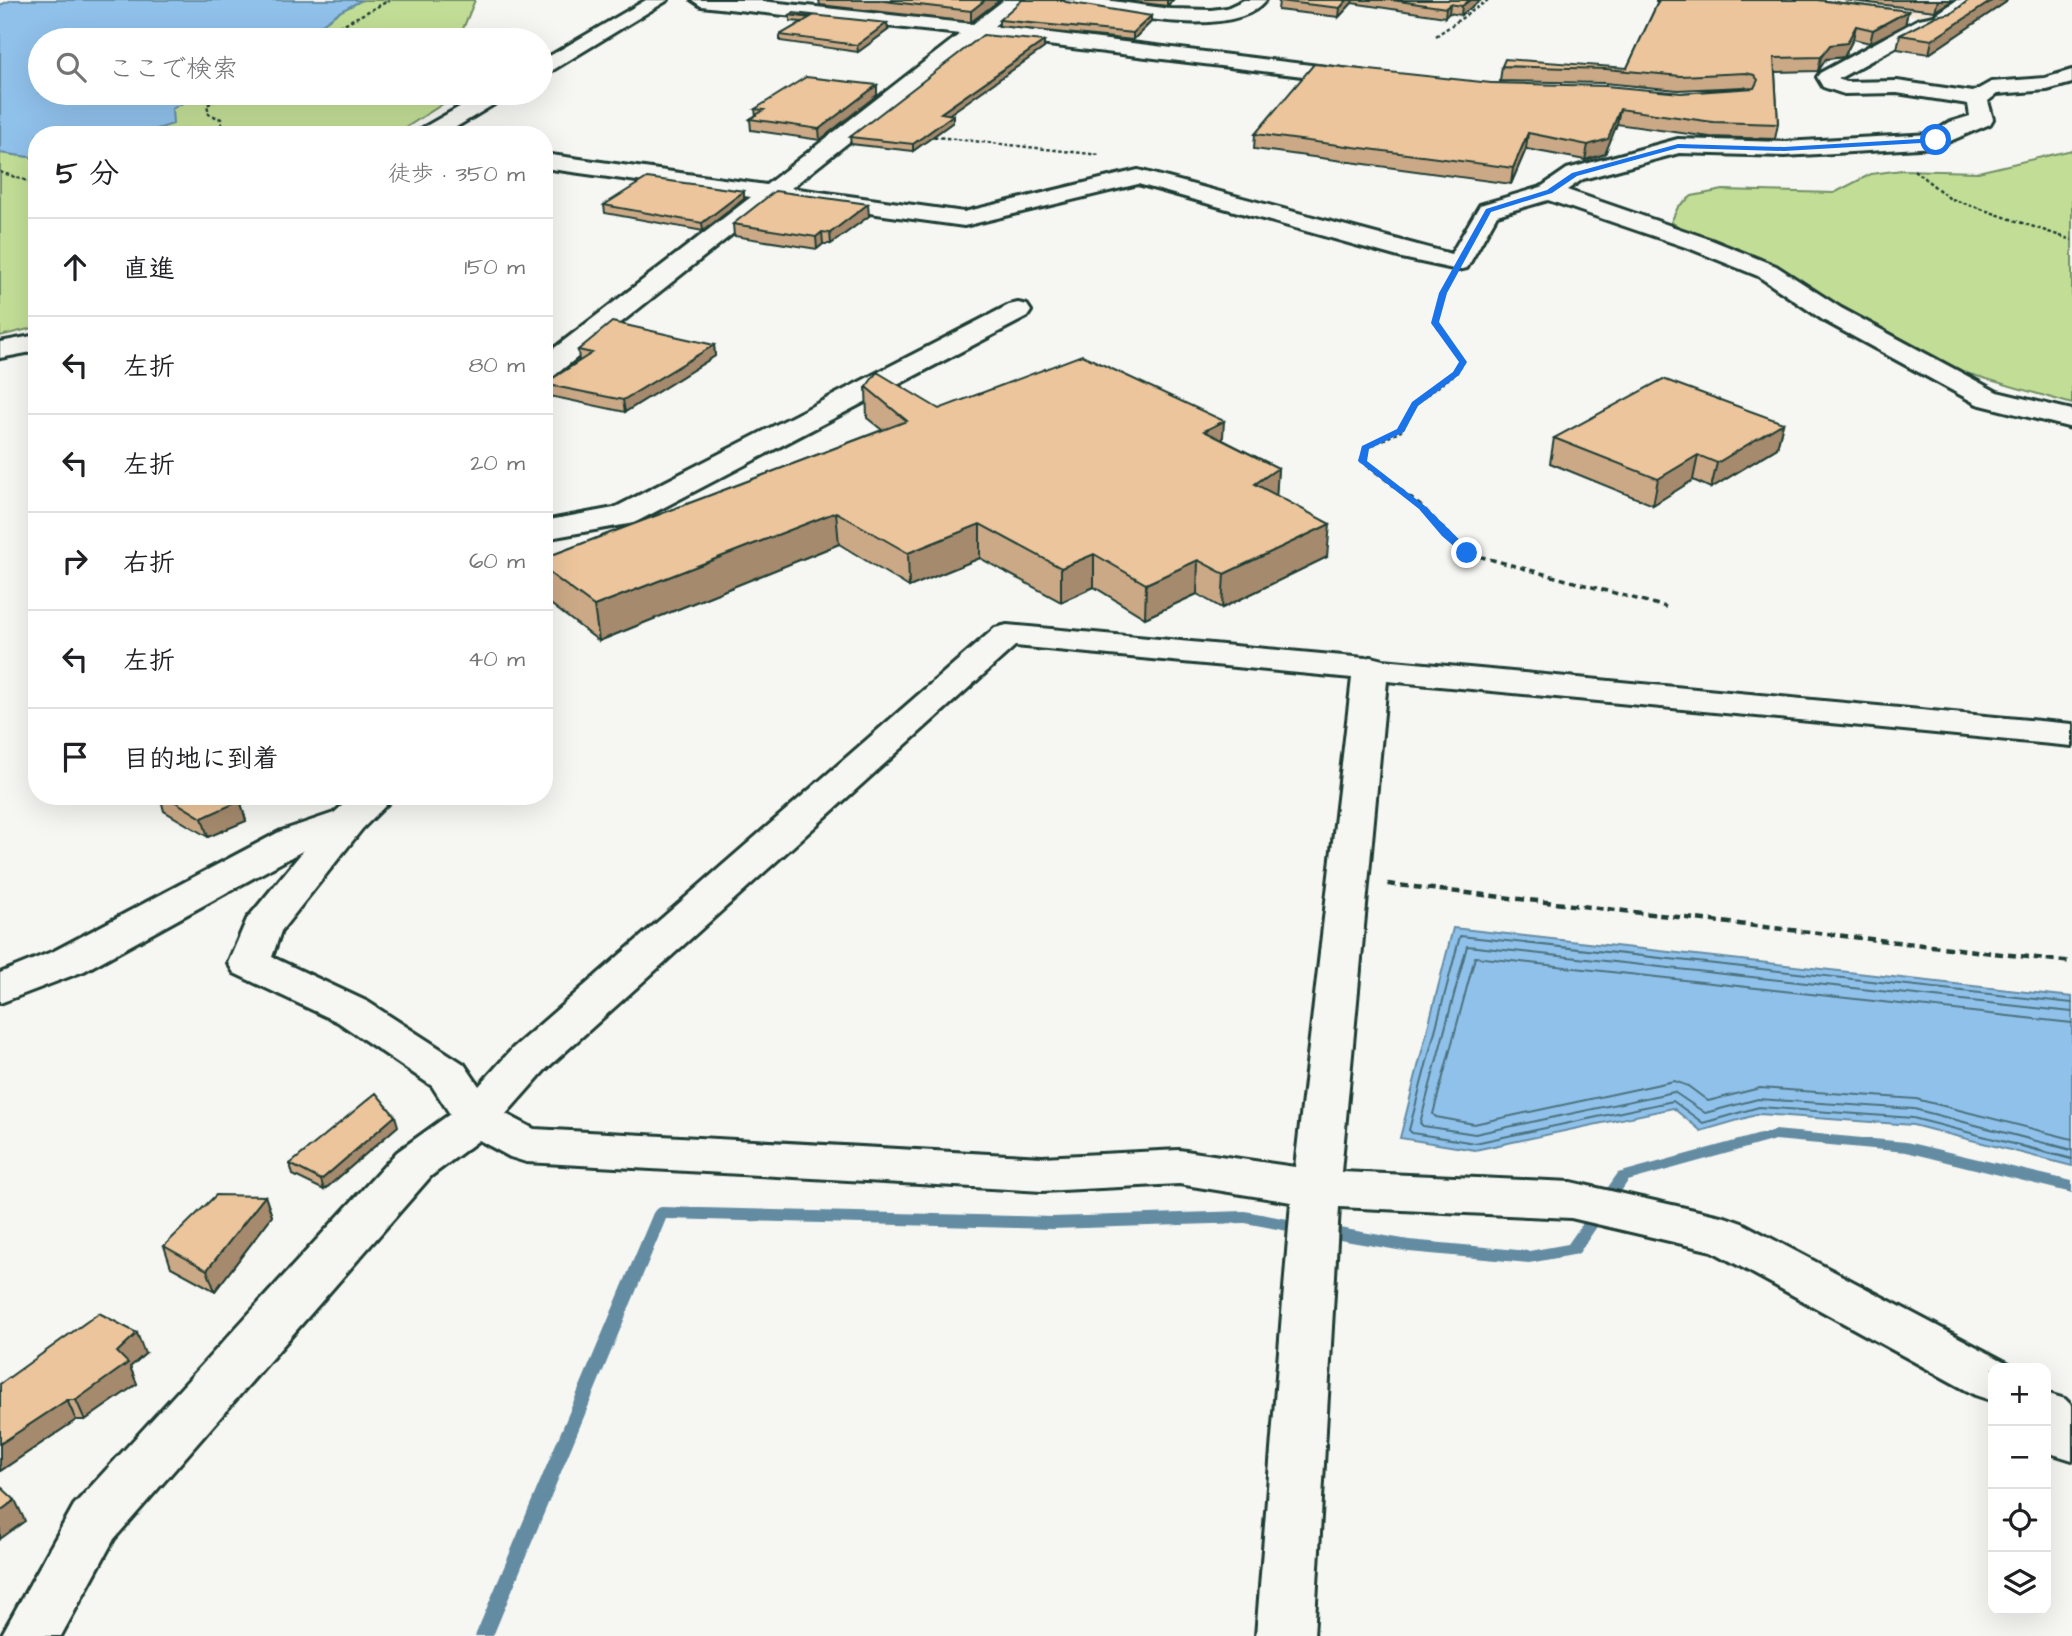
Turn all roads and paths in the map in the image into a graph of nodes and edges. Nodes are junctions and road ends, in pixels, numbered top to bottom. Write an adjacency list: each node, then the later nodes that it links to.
1 (390, 0): 12 (path)
2 (659, 0): 16 (street)
3 (701, 0): 13 (street)
4 (1016, 0): 13 (street)
5 (1066, 0): 9 (street)
6 (1257, 0): 9 (street)
7 (1488, 0): 14 (path)
8 (1969, 0): 11 (street)
9 (1192, 15): 15 (street)
10 (1899, 15): 11 (street)
11 (1940, 20): 19 (street)
12 (336, 28)
13 (977, 30): 15 (street); 24 (street)
14 (1436, 36)
15 (1155, 54): 18 (street)
16 (553, 62)
17 (2070, 78): 19 (street)
18 (1386, 80)
19 (1977, 99): 25 (street)
20 (207, 105): 22 (path)
21 (478, 105): 23 (street)
22 (222, 126)
23 (442, 126)
24 (854, 128): 26 (path); 30 (street)
25 (1880, 143): 31 (street); 32 (path)
26 (1107, 156)
27 (553, 162): 30 (street)
28 (0, 172): 29 (path)
29 (28, 181)
30 (773, 192): 33 (street); 37 (street)
31 (1549, 192): 33 (street); 38 (street)
32 (2072, 240)
33 (1458, 263): 40 (path)
34 (1018, 311): 39 (street)
35 (28, 345): 36 (street)
36 (0, 350)
37 (553, 363)
38 (2072, 419)
39 (553, 528)
40 (1666, 607)
41 (1371, 667): 42 (street); 44 (street); 47 (street)
42 (2072, 735)
43 (362, 809): 46 (street); 47 (street)
44 (1349, 880): 45 (path); 48 (street)
45 (2072, 962)
46 (0, 989)
47 (476, 1118): 48 (street); 52 (street)
48 (1316, 1188): 49 (street); 53 (street)
49 (1988, 1377)
50 (2051, 1419): 51 (street)
51 (2072, 1438)
52 (30, 1636)
53 (1285, 1636)

